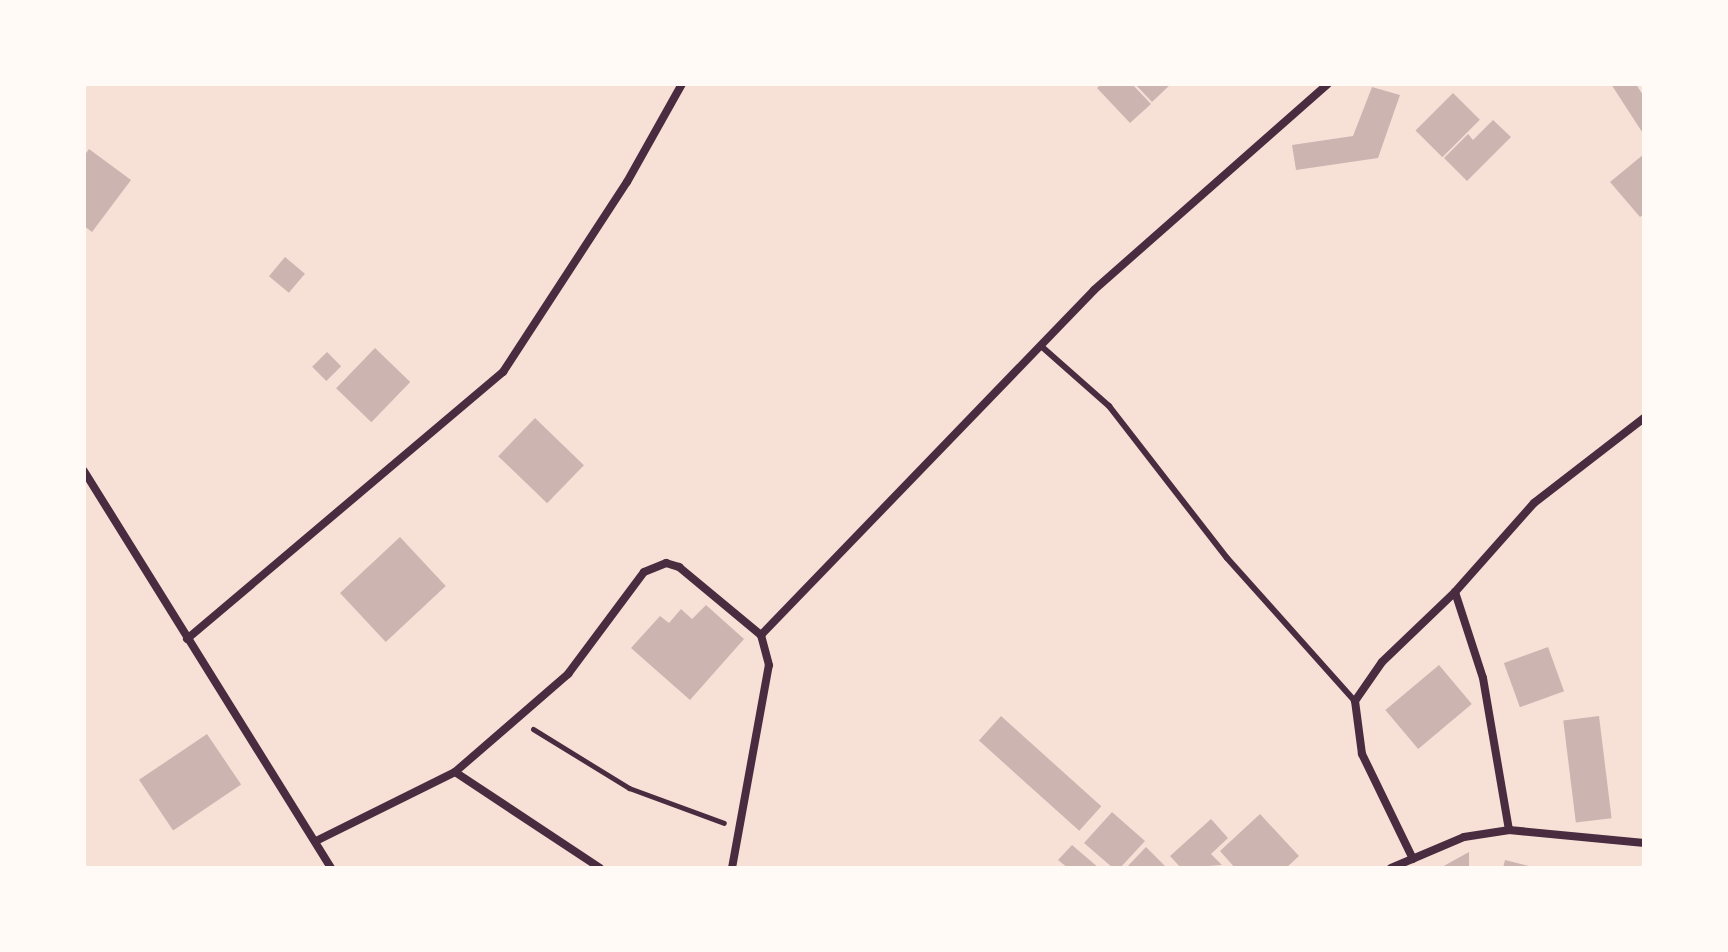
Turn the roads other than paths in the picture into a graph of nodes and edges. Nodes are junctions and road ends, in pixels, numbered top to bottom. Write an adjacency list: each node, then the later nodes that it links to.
1 (682, 84): 8 (street)
2 (1328, 84): 3 (street)
3 (1041, 346): 7 (street); 9 (lane)
4 (1644, 418): 6 (street)
5 (84, 471): 8 (street)
6 (1455, 592): 9 (street); 11 (street)
7 (761, 635): 10 (street); 17 (street)
8 (187, 639): 12 (street)
9 (1355, 701): 14 (street)
10 (455, 772): 12 (street); 16 (street)
11 (1509, 830): 13 (street); 14 (street)
12 (316, 841): 15 (street)
13 (1644, 843)
14 (1413, 859): 18 (street)
15 (331, 868)
16 (600, 868)
17 (732, 868)
18 (1391, 868)

